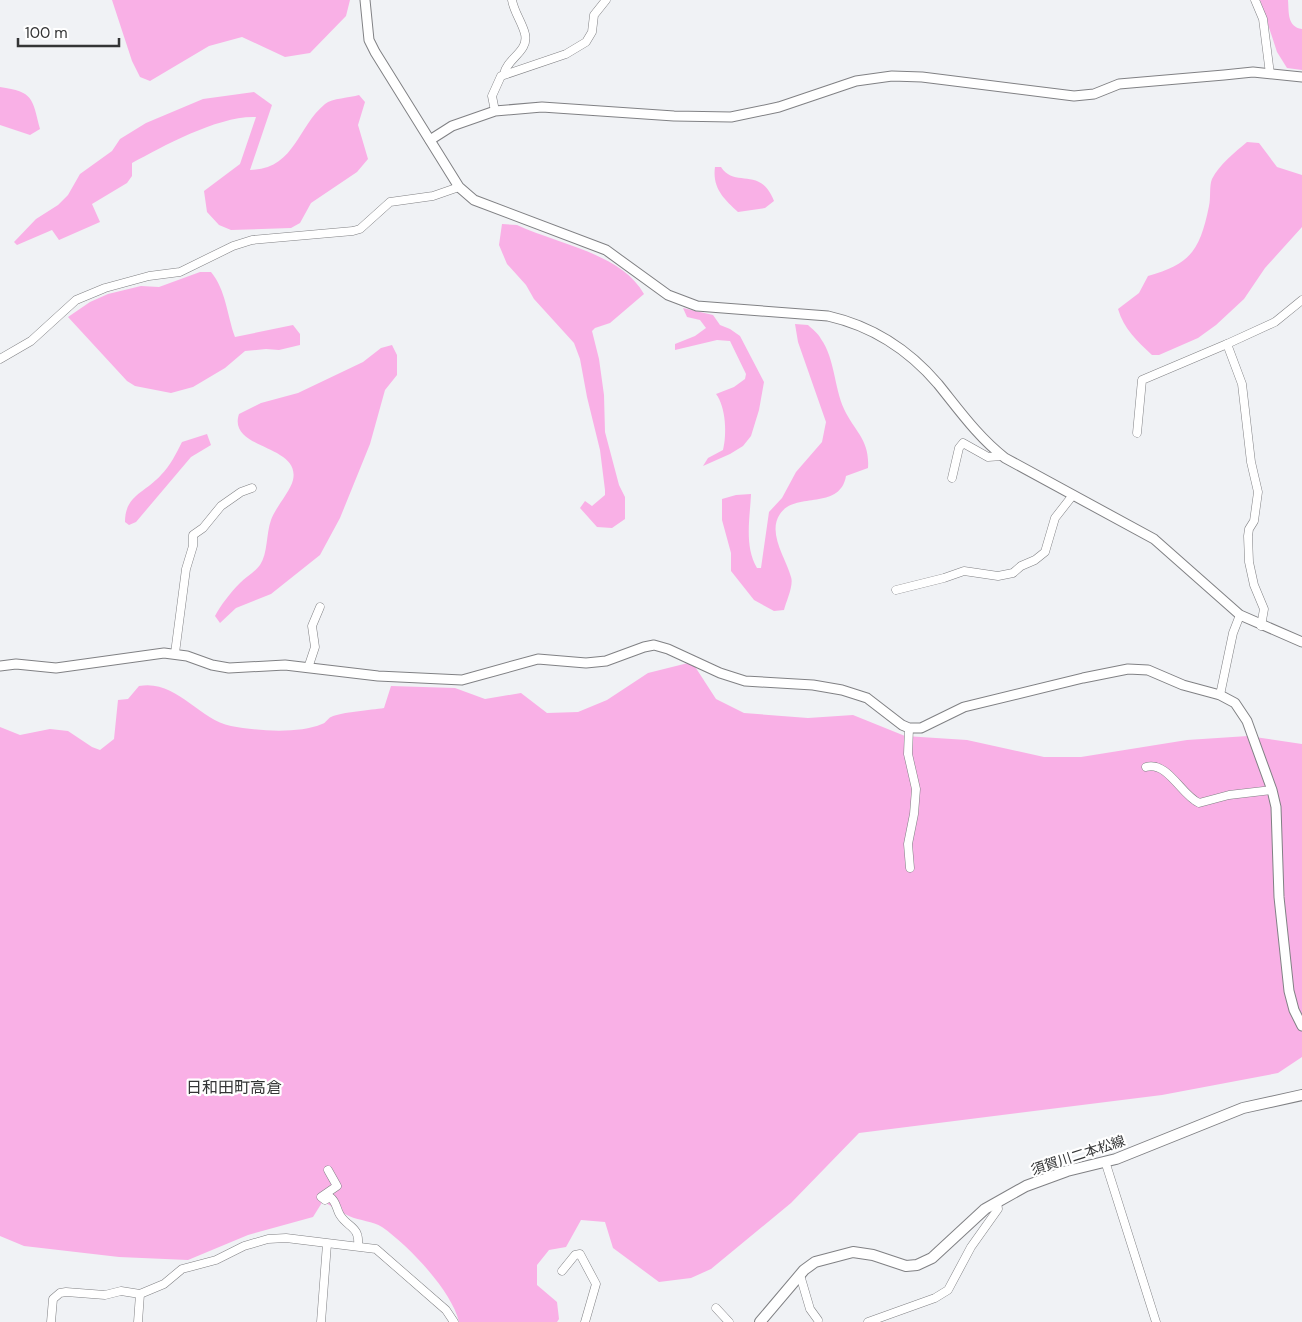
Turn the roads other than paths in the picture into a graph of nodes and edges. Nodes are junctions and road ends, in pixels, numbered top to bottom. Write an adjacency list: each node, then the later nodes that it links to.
1 (365, 0): 9 (street)
2 (512, 0): 5 (street)
3 (606, 0): 5 (street)
4 (1255, 0): 6 (street)
5 (504, 74): 8 (street)
6 (1270, 74): 7 (street); 8 (street)
7 (1302, 77)
8 (495, 111): 9 (street)
9 (430, 140): 10 (street)
10 (459, 187): 13 (street); 15 (street)
11 (1302, 300): 12 (street)
12 (1227, 344): 14 (street); 22 (street)
13 (0, 359)
14 (1137, 432)
15 (1002, 456): 16 (street); 18 (street)
16 (952, 478)
17 (252, 488): 24 (street)
18 (1073, 495): 19 (street); 21 (street)
19 (896, 590)
20 (320, 607): 26 (street)
21 (1240, 615): 22 (street); 27 (street)
22 (1261, 626): 23 (street)
23 (1302, 642)
24 (175, 654): 25 (street); 26 (street)
25 (0, 666)
26 (308, 668): 28 (street)
27 (1220, 695): 28 (street); 30 (street)
28 (909, 728): 31 (street)
29 (1146, 766): 30 (street)
30 (1272, 790): 32 (street)
31 (910, 868)
32 (1302, 1026)
33 (1302, 1095): 34 (main road, 須賀川二本松線)
34 (1105, 1162): 36 (main road, 須賀川二本松線); 52 (street)
35 (328, 1170): 38 (street)
36 (997, 1202): 40 (main road, 須賀川二本松線); 51 (street)
37 (327, 1244): 38 (street); 41 (street); 46 (street)
38 (358, 1246): 47 (street)
39 (562, 1271): 48 (street)
40 (800, 1275): 43 (street); 50 (main road, 須賀川二本松線)
41 (140, 1294): 44 (street); 45 (street)
42 (716, 1308): 49 (street)
43 (818, 1320)
44 (51, 1322)
45 (138, 1322)
46 (321, 1322)
47 (454, 1322)
48 (585, 1322)
49 (729, 1322)
50 (760, 1322)
51 (868, 1322)
52 (1156, 1322)

